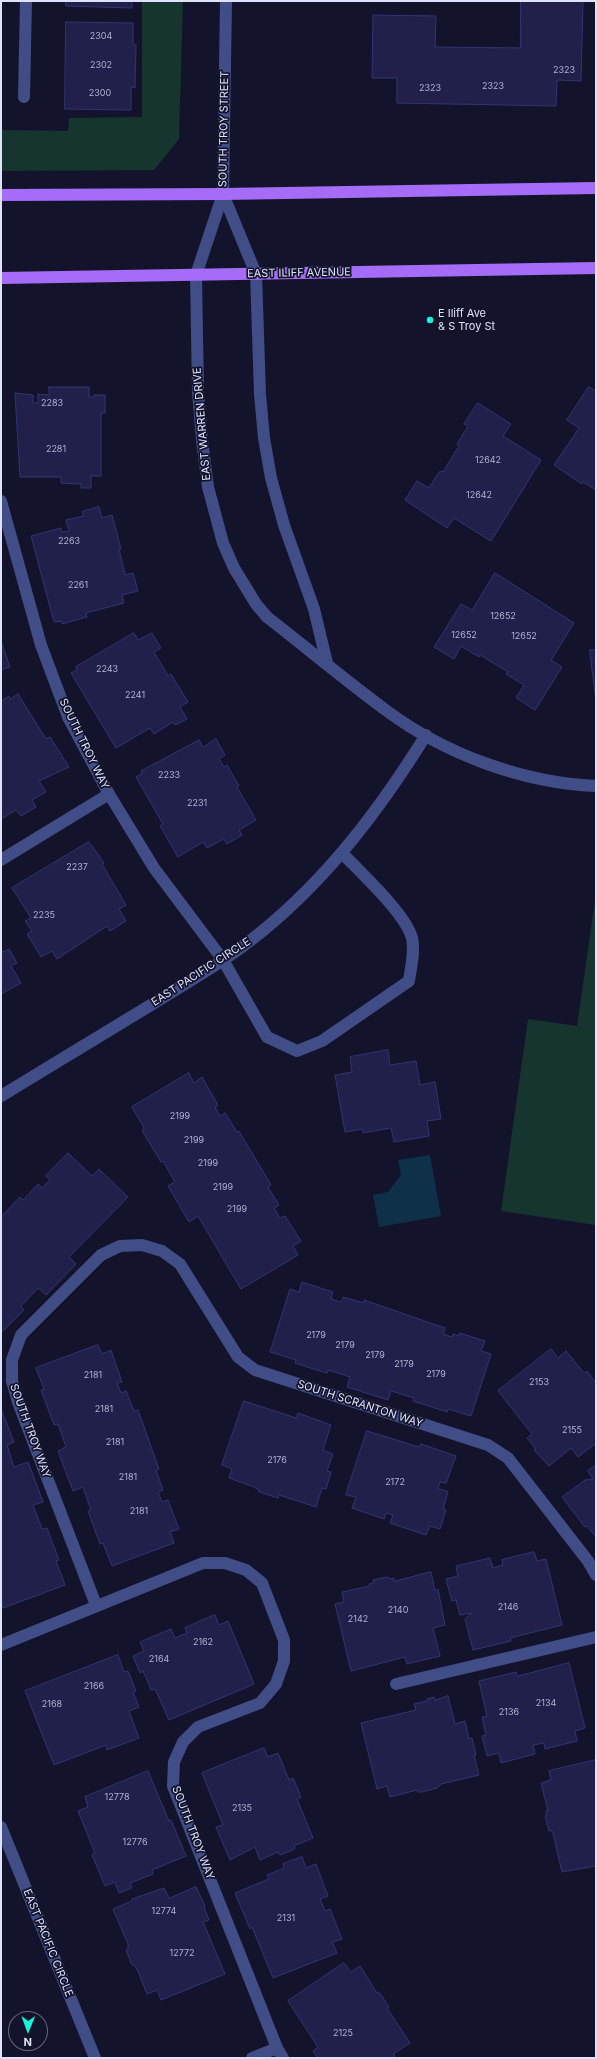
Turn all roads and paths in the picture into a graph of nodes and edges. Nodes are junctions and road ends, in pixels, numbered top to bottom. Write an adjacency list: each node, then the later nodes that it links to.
1 (26, 1): 3 (street)
2 (226, 1): 5 (street, SOUTH TROY STREET)
3 (24, 97)
4 (596, 188): 5 (main road)
5 (223, 194): 6 (main road); 8 (street, SOUTH TROY STREET); 9 (street, EAST WARREN DRIVE)
6 (1, 195)
7 (596, 268): 8 (main road, EAST ILIFF AVENUE)
8 (256, 274): 9 (main road, EAST ILIFF AVENUE); 12 (street)
9 (196, 275): 10 (main road, EAST ILIFF AVENUE); 12 (street, EAST WARREN DRIVE)
10 (1, 278)
11 (1, 501): 15 (street, SOUTH TROY WAY)
12 (326, 663): 13 (street, EAST WARREN DRIVE)
13 (426, 735): 14 (street, EAST WARREN DRIVE); 16 (street, EAST PACIFIC CIRCLE)
14 (596, 786)
15 (109, 794): 17 (street); 18 (street, SOUTH TROY WAY)
16 (342, 853): 18 (street, EAST PACIFIC CIRCLE); 18 (street, SOUTH TROY WAY)
17 (1, 860)
18 (223, 960): 19 (street, EAST PACIFIC CIRCLE)
19 (1, 1096)
20 (120, 1246): 21 (street, SOUTH SCRANTON WAY); 22 (street, SOUTH TROY WAY)
21 (596, 1575)
22 (96, 1605): 24 (street, SOUTH TROY WAY); 27 (street, SOUTH TROY WAY)
23 (596, 1637): 25 (street)
24 (1, 1645)
25 (396, 1684)
26 (1, 1827): 28 (street, EAST PACIFIC CIRCLE)
27 (277, 2048): 29 (street); 30 (street, SOUTH TROY WAY)
28 (95, 2058)
29 (252, 2058)
30 (283, 2058)

